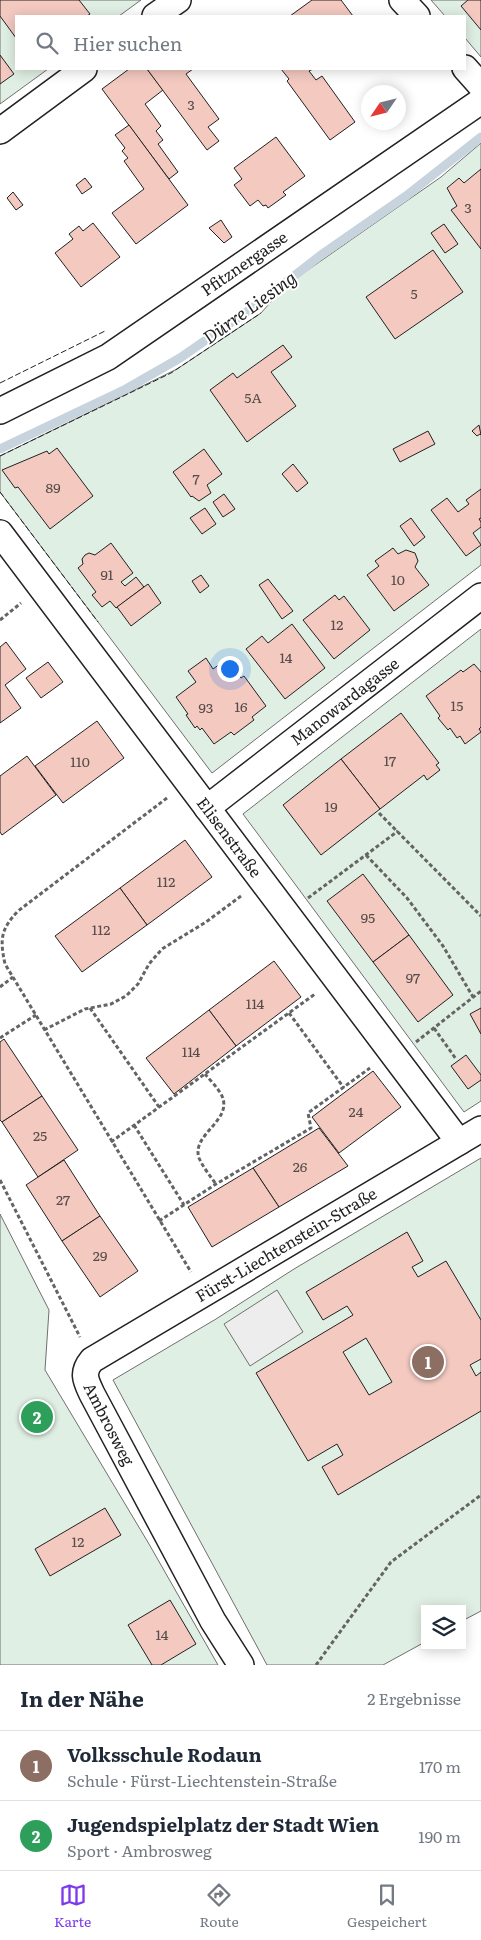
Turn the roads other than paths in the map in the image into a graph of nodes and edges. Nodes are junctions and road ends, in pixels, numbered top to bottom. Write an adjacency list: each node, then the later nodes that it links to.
1 (178, 0): 3 (street)
2 (402, 0): 4 (street)
3 (157, 15)
4 (416, 15)
5 (466, 69): 7 (street)
6 (83, 70): 9 (street)
7 (481, 86)
8 (481, 101): 10 (street, Pfitznergasse)
9 (0, 131)
10 (0, 411)
11 (0, 533): 13 (street, Elisenstraße)
12 (481, 596): 13 (street, Manowardagasse)
13 (207, 808): 15 (street, Elisenstraße)
14 (481, 1129): 15 (street, Fürst-Liechtenstein-Straße)
15 (459, 1142): 16 (street, Fürst-Liechtenstein-Straße)
16 (92, 1360): 17 (street, Ambrosweg)
17 (241, 1665)

